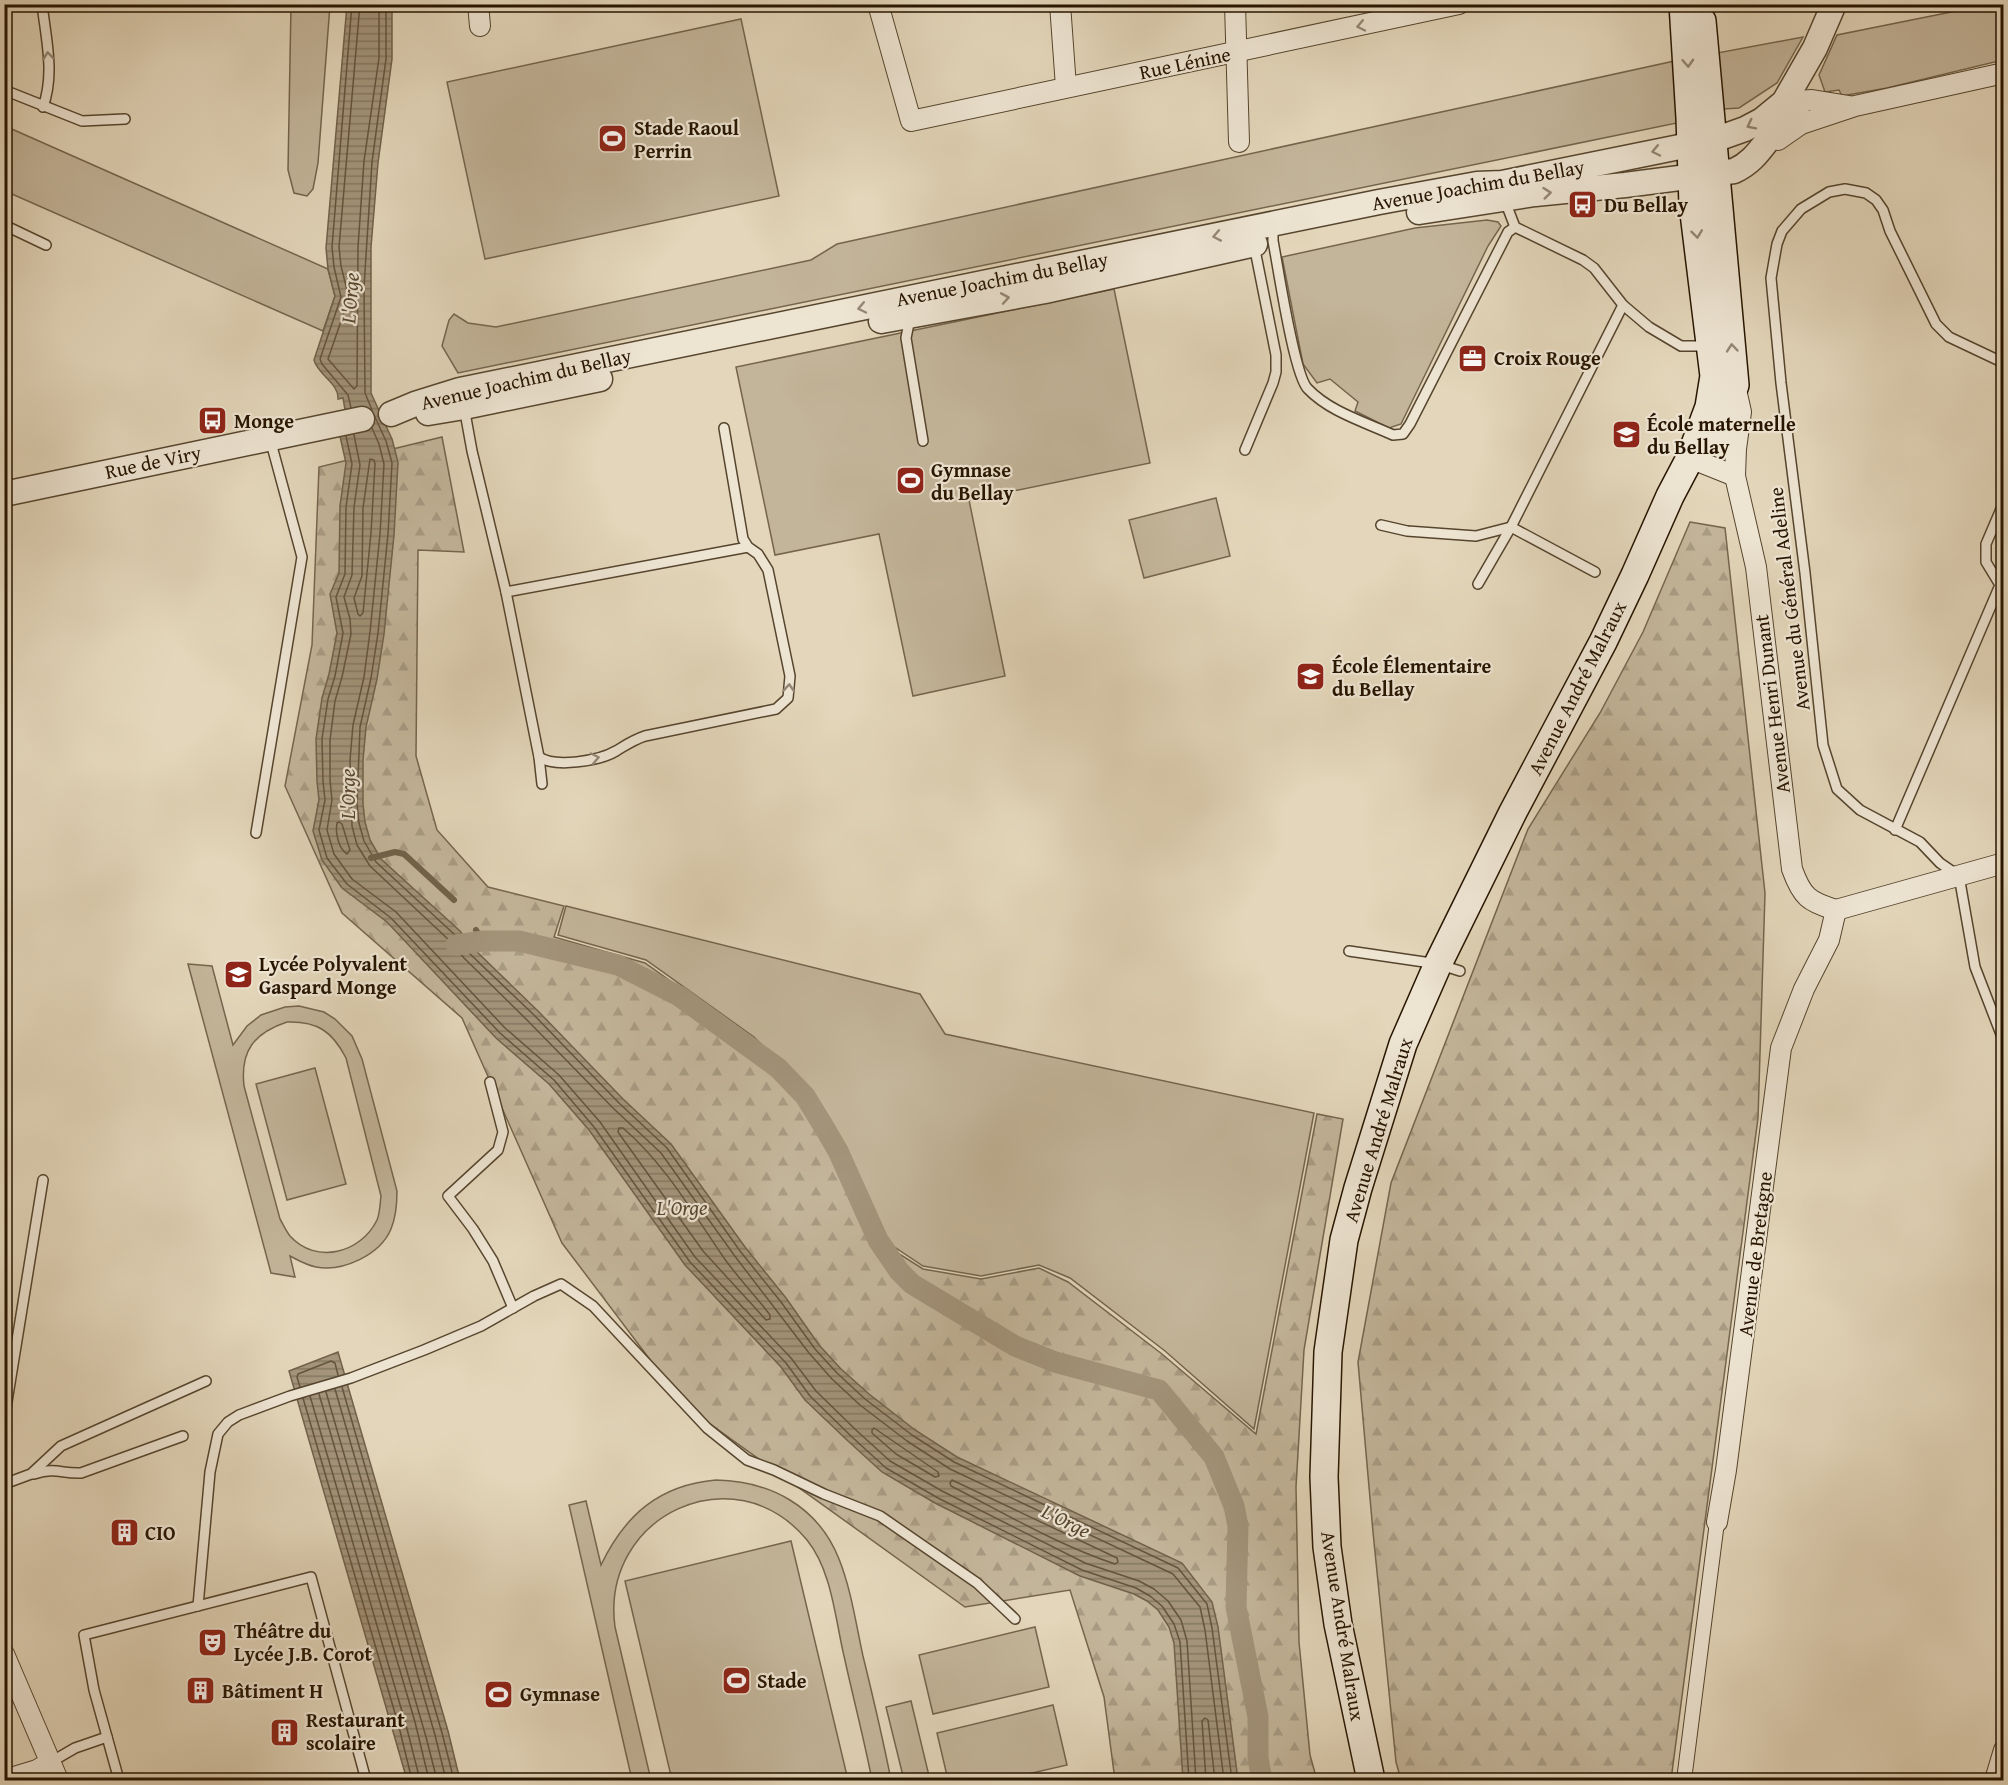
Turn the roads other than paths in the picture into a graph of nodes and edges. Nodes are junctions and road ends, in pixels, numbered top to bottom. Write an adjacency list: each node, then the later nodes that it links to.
1 (42, 4): 17 (lane, one-way to 1)
2 (478, 4): 10 (street)
3 (878, 4): 13 (street, Rue Lénine)
4 (1060, 4): 13 (street)
5 (1235, 4): 11 (street)
6 (1459, 4): 11 (street, Rue Lénine, one-way to 11)
7 (1683, 4): 20 (main road, one-way to 20)
8 (1701, 4): 20 (main road)
9 (1834, 4): 15 (street, Avenue Joachim du Bellay)
10 (480, 26)
11 (1236, 52): 13 (street, Rue Lénine); 19 (street)
12 (2004, 73): 16 (street)
13 (1066, 87)
14 (4, 90): 17 (lane)
15 (1792, 101): 16 (street); 20 (street, Avenue Joachim du Bellay, one-way to 20); 21 (street, Avenue Joachim du Bellay)
16 (1855, 106): 21 (street)
17 (43, 107): 18 (lane)
18 (125, 119)
19 (1239, 142)
20 (1702, 142): 22 (main road); 23 (street, Avenue Joachim du Bellay, one-way to 23)
21 (1761, 150): 22 (street, Avenue Joachim du Bellay)
22 (1703, 174): 23 (street, Avenue Joachim du Bellay, one-way to 22); 30 (main road, one-way to 30); 32 (main road, Avenue Henri Dunant, one-way to 22)
23 (1503, 190): 25 (lane); 26 (street, Avenue Joachim du Bellay)
24 (4, 225): 27 (lane)
25 (1515, 227): 26 (lane); 28 (lane)
26 (1263, 234): 29 (street, Avenue Joachim du Bellay); 39 (lane)
27 (46, 244)
28 (1623, 305): 30 (lane); 45 (lane)
29 (911, 306): 33 (street, Avenue Joachim du Bellay); 38 (lane)
30 (1710, 346): 40 (main road)
31 (2004, 363): 52 (lane, Avenue du Général Adeline)
32 (1735, 385): 40 (main road, Avenue Henri Dunant); 41 (street, Avenue Henri Dunant)
33 (462, 399): 34 (street, Avenue Joachim du Bellay); 49 (lane)
34 (391, 414): 35 (street)
35 (362, 419): 37 (street, Rue de Viry)
36 (723, 428): 46 (lane)
37 (270, 438): 42 (street, Rue de Viry); 53 (lane)
38 (923, 441)
39 (1245, 450)
40 (1698, 461): 41 (street); 58 (main road, Avenue André Malraux)
41 (1735, 476): 56 (street, Avenue Henri Dunant)
42 (4, 494)
43 (2004, 502): 52 (lane)
44 (1381, 525): 45 (lane)
45 (1511, 527): 47 (lane); 48 (lane)
46 (748, 547): 49 (lane); 50 (lane, one-way to 46)
47 (1595, 572)
48 (1479, 584)
49 (506, 592): 50 (lane)
50 (539, 757): 51 (lane)
51 (542, 784)
52 (1895, 830): 55 (lane, Avenue du Général Adeline)
53 (256, 833)
54 (2004, 863): 55 (street)
55 (1959, 876): 56 (street); 59 (lane)
56 (1836, 910): 68 (street, Avenue de Bretagne)
57 (1349, 951): 58 (lane)
58 (1449, 968): 78 (main road, Avenue André Malraux)
59 (2004, 1042)
60 (490, 1082): 62 (lane)
61 (43, 1180): 64 (lane)
62 (513, 1308): 69 (lane); 70 (lane)
63 (206, 1381): 66 (lane)
64 (4, 1420)
65 (183, 1436): 66 (lane)
66 (31, 1474): 67 (lane)
67 (4, 1484)
68 (1717, 1522): 79 (street, Avenue de Bretagne)
69 (198, 1606): 72 (lane); 77 (lane)
70 (1015, 1619)
71 (4, 1654): 74 (street)
72 (107, 1737): 74 (lane); 76 (lane)
73 (2004, 1750): 80 (street)
74 (54, 1771): 75 (street)
75 (4, 1780)
76 (119, 1780)
77 (366, 1780)
78 (1371, 1780)
79 (1684, 1780)
80 (1995, 1780)

